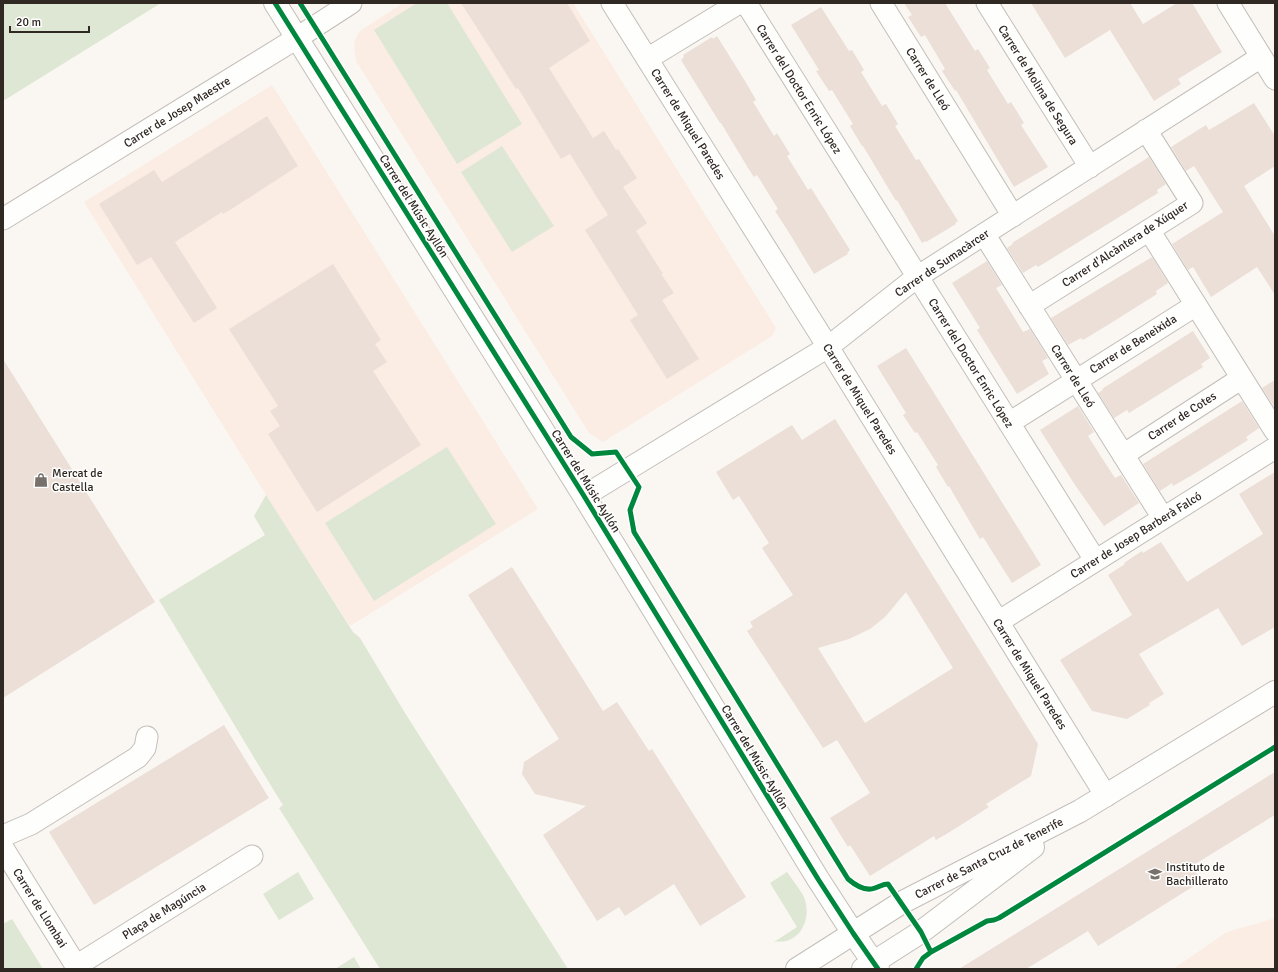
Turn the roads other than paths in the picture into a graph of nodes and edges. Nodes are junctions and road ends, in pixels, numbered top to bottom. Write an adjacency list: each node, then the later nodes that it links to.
1 (275, 3): 9 (street, Carrer del Músic Ayllón)
2 (350, 3): 9 (street, Carrer de Josep Maestre)
3 (612, 3): 11 (street, Carrer de Miquel Paredes)
4 (739, 3): 11 (street)
5 (746, 3): 19 (street, Carrer del Doctor Enric López)
6 (881, 3): 15 (street, Carrer de Lleó)
7 (987, 3): 14 (street, Carrer de Molina de Segura)
8 (1228, 3): 10 (street)
9 (297, 38): 16 (street, Carrer de Josep Maestre); 29 (street, Carrer del Músic Ayllón)
10 (1261, 57): 12 (street); 13 (street, Carrer de Sumacàrcer)
11 (647, 59): 22 (street, Carrer de Miquel Paredes)
12 (1275, 79)
13 (1146, 130): 14 (street, Carrer de Sumacàrcer); 17 (street, Carrer d'Alcàntera de Xúquer)
14 (1090, 166): 15 (street, Carrer de Sumacàrcer)
15 (1014, 216): 18 (street, Carrer de Sumacàrcer)
16 (3, 219)
17 (1149, 230): 20 (street); 21 (street, Carrer d'Alcàntera de Xúquer)
18 (984, 234): 19 (street, Carrer de Sumacàrcer); 21 (street, Carrer de Lleó)
19 (917, 277): 22 (street, Carrer de Sumacàrcer); 25 (street, Carrer del Doctor Enric López)
20 (1196, 305): 23 (street); 24 (street, Carrer de Beneixida)
21 (1029, 306): 24 (street, Carrer de Lleó)
22 (828, 347): 29 (street, Carrer de Sumacàrcer); 32 (street, Carrer de Miquel Paredes)
23 (1242, 378): 26 (street); 28 (street, Carrer de Cotes)
24 (1076, 380): 25 (street, Carrer de Beneixida); 28 (street, Carrer de Lleó)
25 (1009, 422): 31 (street, Carrer del Doctor Enric López)
26 (1275, 431)
27 (1275, 448): 30 (street, Carrer de Josep Barberà Falcó)
28 (1123, 455): 30 (street, Carrer de Lleó)
29 (584, 496): 40 (street, Carrer del Músic Ayllón)
30 (1163, 518): 31 (street, Carrer de Josep Barberà Falcó)
31 (1095, 560): 32 (street, Carrer de Josep Barberà Falcó)
32 (998, 622): 35 (street, Carrer de Miquel Paredes)
33 (1275, 692): 35 (street, Carrer de Santa Cruz de Tenerife)
34 (147, 736): 37 (street)
35 (1106, 796): 36 (street, Carrer de Santa Cruz de Tenerife)
36 (1080, 812): 40 (street, Carrer de Santa Cruz de Tenerife); 41 (street, Carrer de Santa Cruz de Tenerife)
37 (3, 836)
38 (3, 848): 42 (street, Carrer de Llombai)
39 (252, 856): 42 (street, Plaça de Magúncia)
40 (853, 933): 41 (street, Carrer del Músic Ayllón); 43 (street, Carrer de Santa Cruz de Tenerife)
41 (872, 967)
42 (77, 968)
43 (797, 969)

